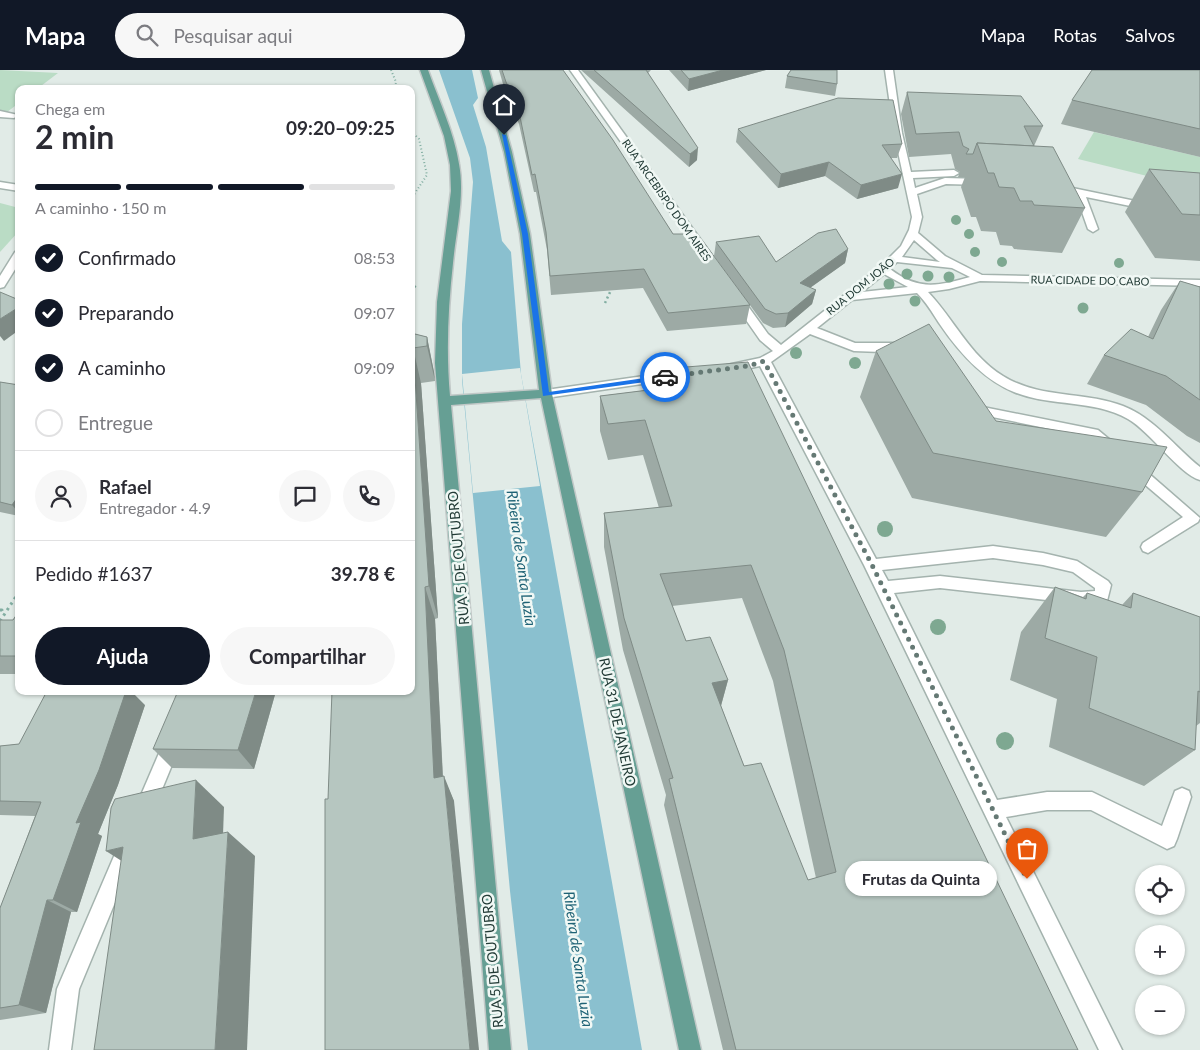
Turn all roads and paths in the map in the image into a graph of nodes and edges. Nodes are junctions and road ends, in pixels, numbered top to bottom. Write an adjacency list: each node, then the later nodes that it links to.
1 (391, 70): 6 (path)
2 (424, 70): 44 (main road, RUA 5 DE OUTUBRO)
3 (485, 70): 43 (main road, RUA 31 DE JANEIRO)
4 (574, 70): 26 (street, RUA ARCEBISPO DOM AIRES)
5 (889, 70): 11 (street, RUA DOM JOÃO)
6 (396, 85)
7 (0, 114): 8 (street)
8 (14, 116)
9 (415, 135): 17 (path)
10 (966, 174): 11 (street)
11 (909, 175): 16 (street, RUA DOM JOÃO)
12 (990, 183): 16 (street)
13 (0, 185): 14 (street)
14 (15, 187)
15 (1045, 187): 18 (street)
16 (913, 192): 21 (street, RUA DOM JOÃO)
17 (415, 193)
18 (1080, 193): 19 (street); 20 (street)
19 (1161, 209)
20 (1093, 229)
21 (913, 234): 23 (street, RUA DOM JOÃO); 27 (street, RUA CIDADE DO CABO)
22 (15, 258): 25 (street)
23 (895, 259): 27 (street, RUA CIDADE DO CABO); 28 (street, RUA DOM JOÃO)
24 (15, 260): 32 (street)
25 (0, 263)
26 (714, 267)
27 (957, 268): 29 (street, RUA CIDADE DO CABO)
28 (884, 269): 34 (street); 37 (street, RUA DOM JOÃO)
29 (980, 278): 30 (street, RUA CIDADE DO CABO); 34 (street, RUA CIDADE DO CABO)
30 (1200, 283)
31 (417, 284): 33 (path)
32 (0, 285)
33 (415, 286)
34 (919, 289): 37 (street, RUA CIDADE DO CABO); 48 (street)
35 (611, 290): 38 (path)
36 (731, 290): 40 (street)
37 (848, 297): 39 (street, RUA DOM JOÃO)
38 (606, 303)
39 (808, 328): 40 (street, RUA DOM JOÃO); 41 (street)
40 (781, 351): 42 (street, RUA DOM JOÃO)
41 (920, 356)
42 (764, 361): 43 (street, RUA DOM JOÃO); 50 (street)
43 (546, 394): 44 (main road); 59 (main road, RUA 31 DE JANEIRO)
44 (444, 401): 58 (main road, RUA 5 DE OUTUBRO)
45 (972, 424): 47 (street)
46 (1110, 461): 47 (street)
47 (1130, 464): 49 (street)
48 (1200, 475)
49 (1148, 547)
50 (872, 565): 51 (street); 51 (street)
51 (884, 588): 56 (street)
52 (15, 598): 53 (path)
53 (0, 621)
54 (178, 727): 57 (street)
55 (1182, 797): 56 (street)
56 (993, 810): 60 (street)
57 (60, 1050)
58 (500, 1050)
59 (690, 1050)
60 (1111, 1050)

